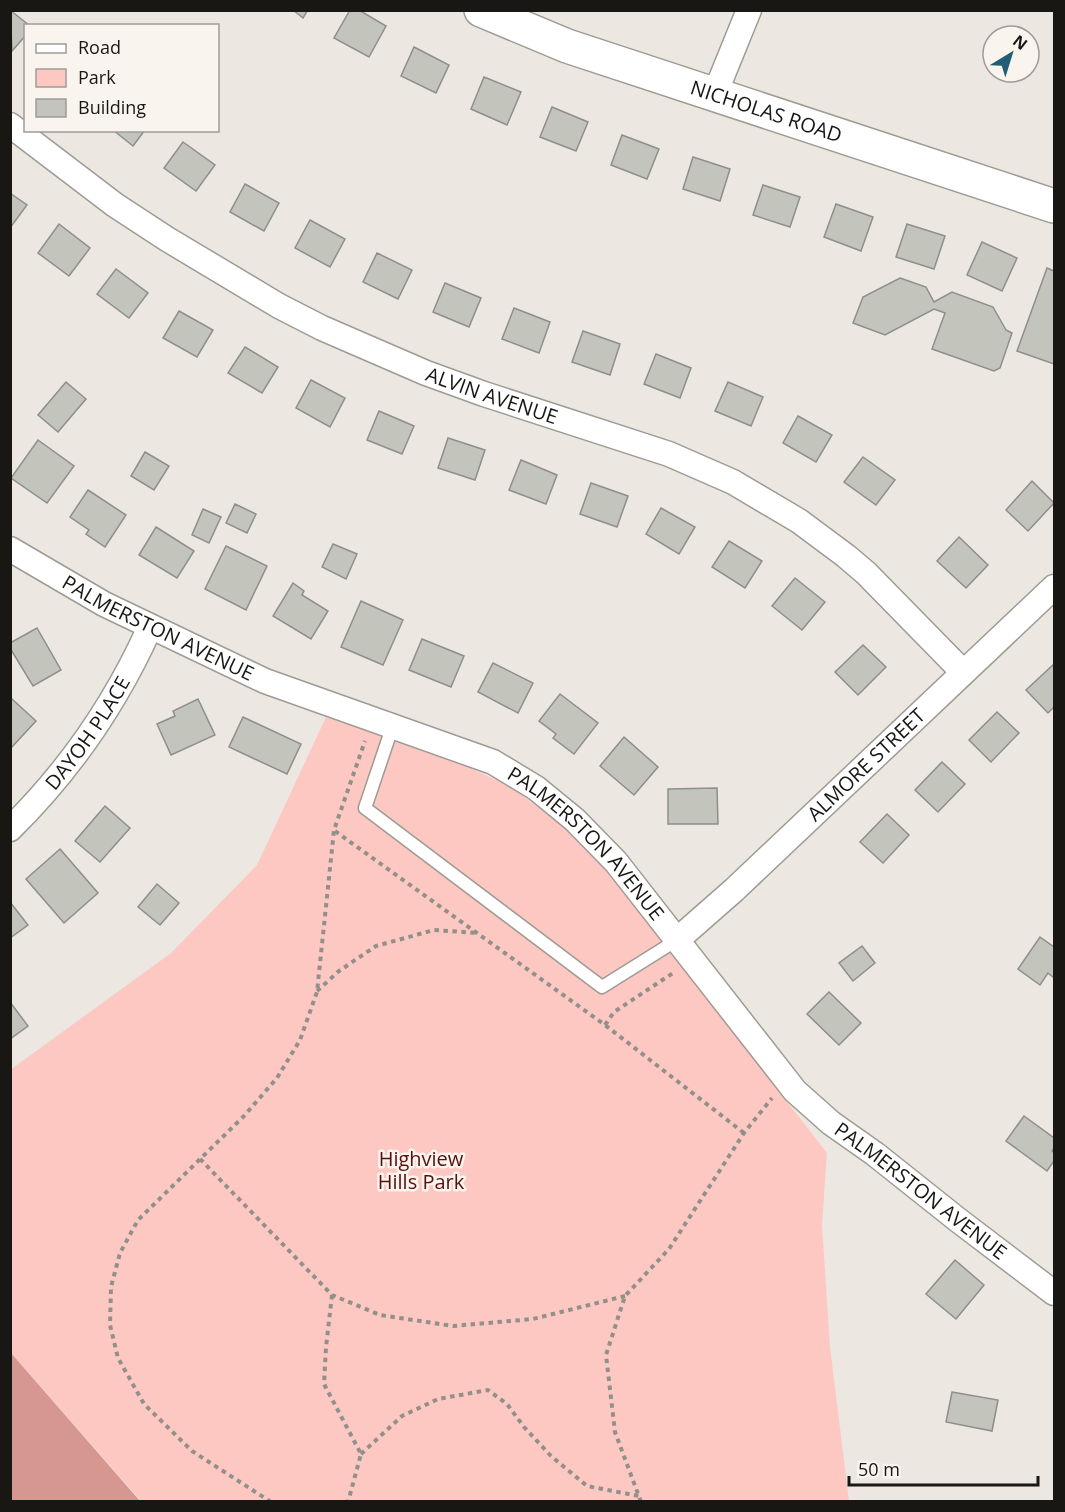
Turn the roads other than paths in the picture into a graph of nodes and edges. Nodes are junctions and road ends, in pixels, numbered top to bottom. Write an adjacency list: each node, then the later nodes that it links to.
1 (482, 10): 3 (street, NICHOLAS ROAD)
2 (749, 10): 3 (street)
3 (714, 96): 5 (street, NICHOLAS ROAD)
4 (10, 125): 9 (street, ALVIN AVENUE)
5 (1054, 207)
6 (10, 549): 8 (street, PALMERSTON AVENUE)
7 (1054, 586): 9 (street, ALMORE STREET)
8 (150, 627): 10 (street, PALMERSTON AVENUE); 11 (street, DAYOH PLACE)
9 (963, 672): 12 (street, ALMORE STREET)
10 (392, 728): 12 (street, PALMERSTON AVENUE); 12 (lane)
11 (10, 829)
12 (677, 940): 13 (street, PALMERSTON AVENUE)
13 (1054, 1293)

